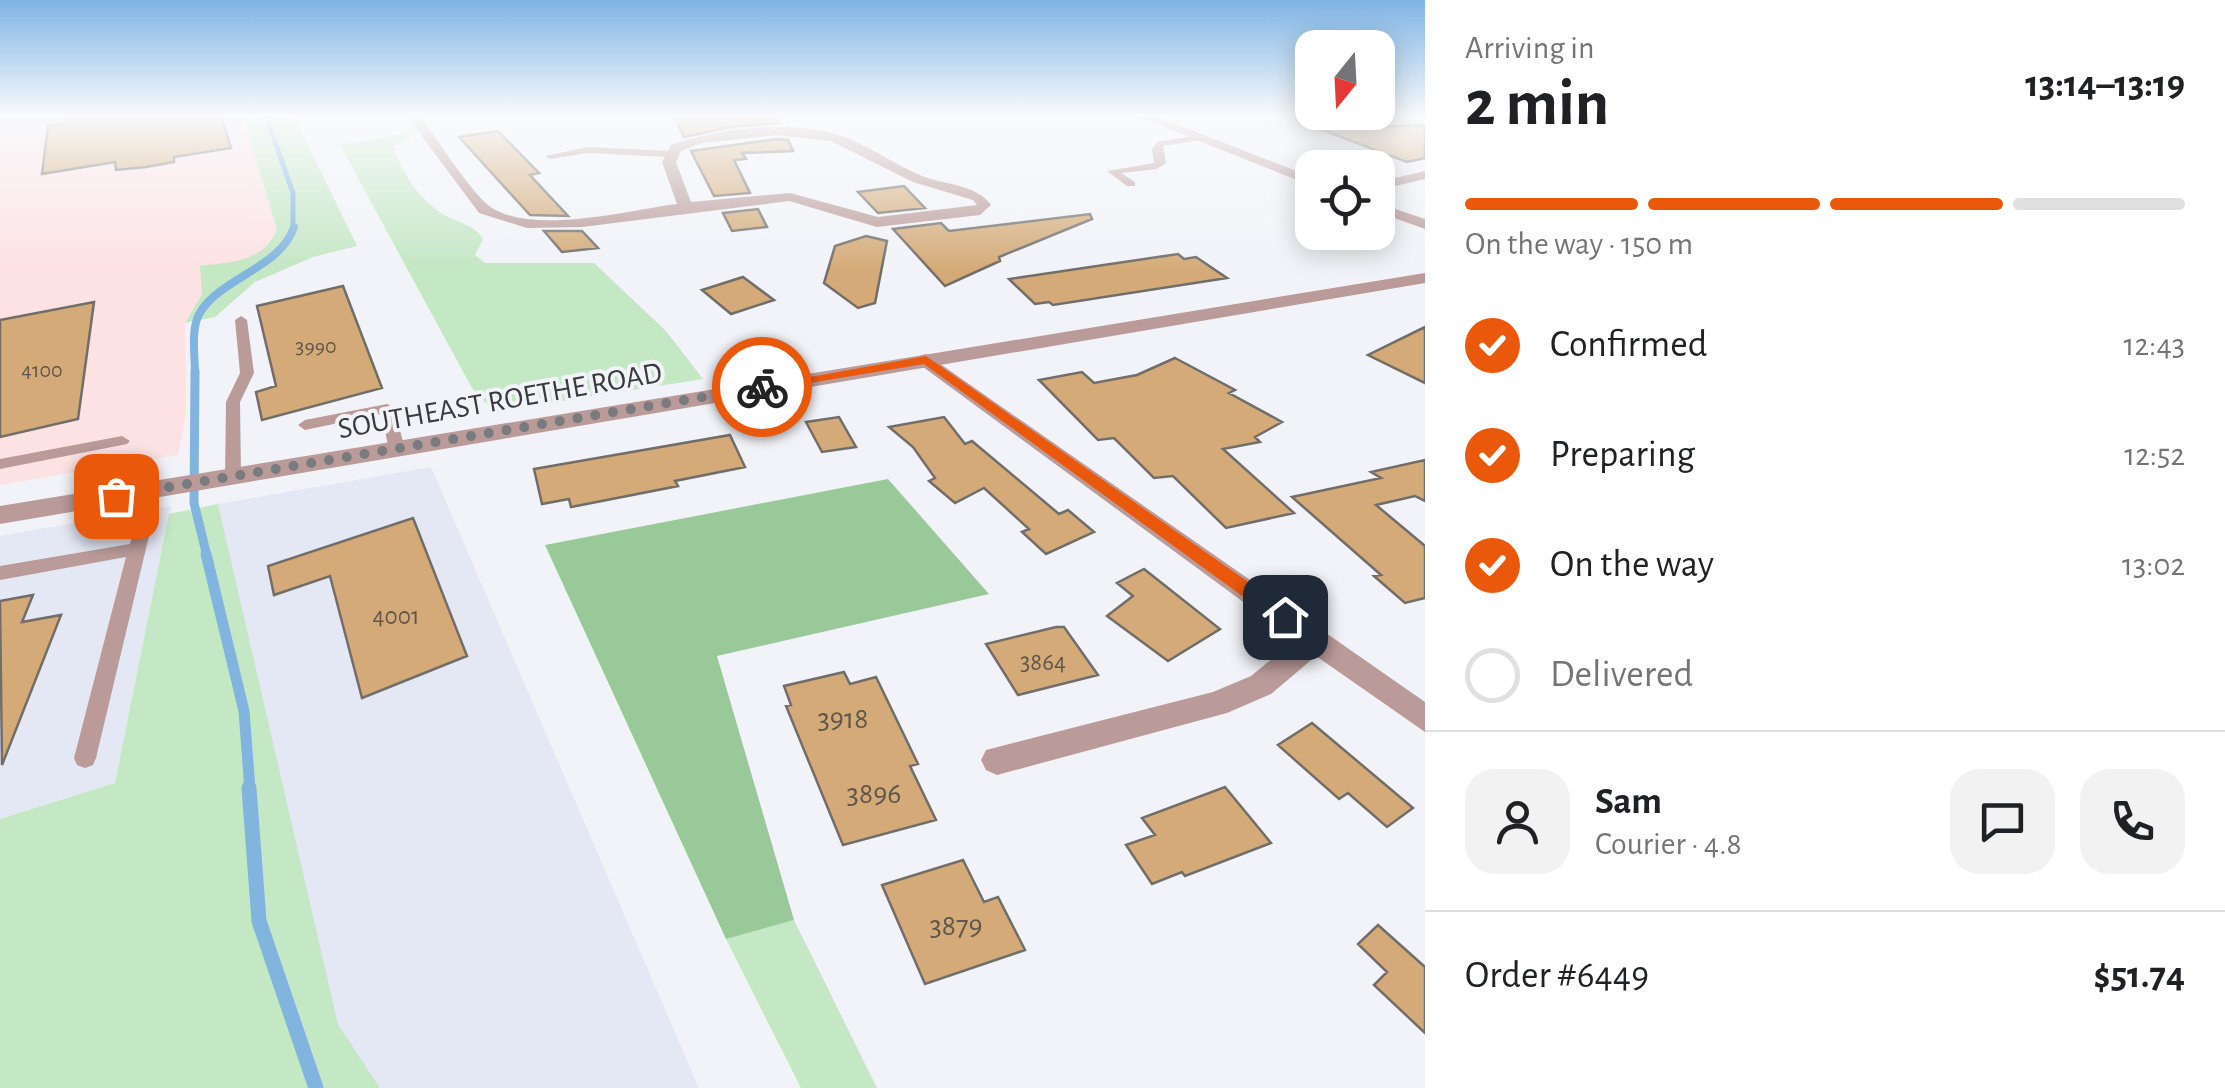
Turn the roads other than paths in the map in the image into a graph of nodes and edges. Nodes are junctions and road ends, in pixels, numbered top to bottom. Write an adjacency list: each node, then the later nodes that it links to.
1 (451, 167): 8 (street)
2 (671, 167): 8 (street)
3 (892, 167): 8 (street)
4 (1150, 167): 7 (lane)
5 (1425, 174): 6 (street)
6 (1395, 182)
7 (1131, 184)
8 (686, 207)
9 (1395, 213): 10 (street)
10 (1425, 224)
11 (1425, 278): 13 (street, SOUTHEAST ROETHE ROAD)
12 (241, 320): 18 (lane)
13 (926, 360): 16 (street, SOUTHEAST ROETHE ROAD); 23 (street)
14 (305, 425): 16 (lane)
15 (122, 440): 17 (lane)
16 (397, 449): 18 (street, SOUTHEAST ROETHE ROAD)
17 (0, 464)
18 (233, 476): 19 (street, SOUTHEAST ROETHE ROAD)
19 (152, 490): 20 (street, SOUTHEAST ROETHE ROAD); 21 (lane)
20 (0, 515)
21 (137, 549): 22 (lane); 25 (lane)
22 (0, 573)
23 (1316, 640): 24 (street); 26 (street)
24 (1425, 719)
25 (84, 758)
26 (997, 760)

